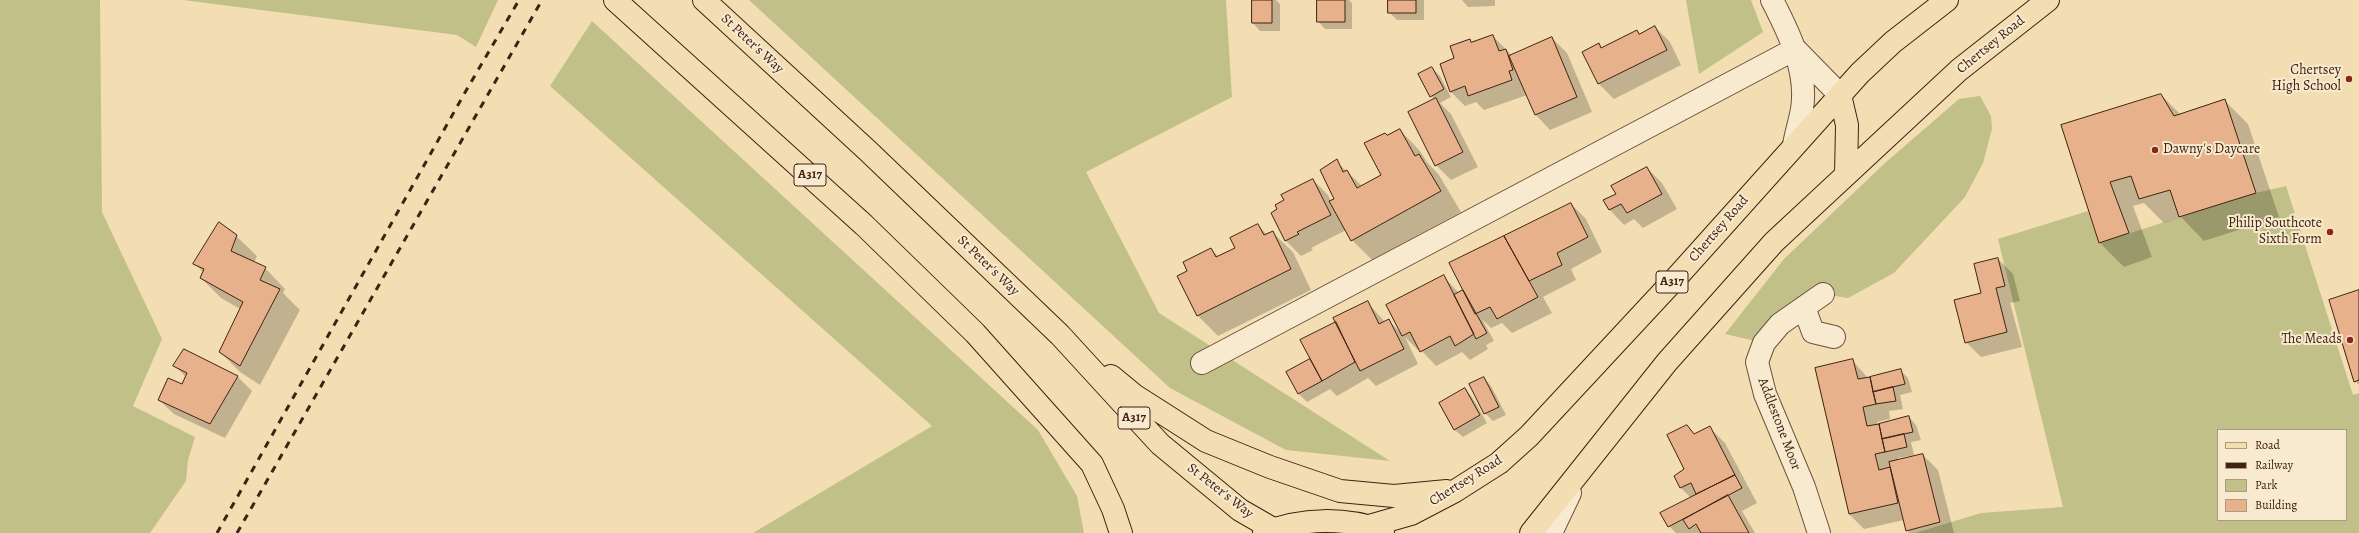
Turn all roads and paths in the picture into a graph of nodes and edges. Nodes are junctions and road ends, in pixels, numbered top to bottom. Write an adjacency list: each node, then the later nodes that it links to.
1 (615, 0): 19 (main road, A317)
2 (704, 0): 12 (main road, St Peter's Way / A317)
3 (1772, 0): 6 (street)
4 (1947, 0): 7 (main road, Chertsey Road / A317)
5 (2048, 0): 9 (main road, Chertsey Road)
6 (1795, 49): 7 (street); 8 (street); 14 (street)
7 (1840, 95): 8 (main road, Chertsey Road / A317); 9 (main road)
8 (1794, 145): 16 (main road, Chertsey Road / A317)
9 (1846, 175): 15 (main road, Chertsey Road)
10 (1823, 294): 11 (street, Addlestone Moor)
11 (1804, 307): 13 (street); 22 (street, Addlestone Moor)
12 (1060, 335): 16 (main road); 18 (main road, St Peter's Way / A317)
13 (1834, 337)
14 (1202, 363)
15 (1584, 468): 20 (main road, Chertsey Road); 21 (street)
16 (1455, 491): 17 (main road, Chertsey Road / A317)
17 (1378, 530): 18 (main road)
18 (1269, 531)
19 (1121, 533)
20 (1531, 533)
21 (1551, 533)
22 (1820, 533)

